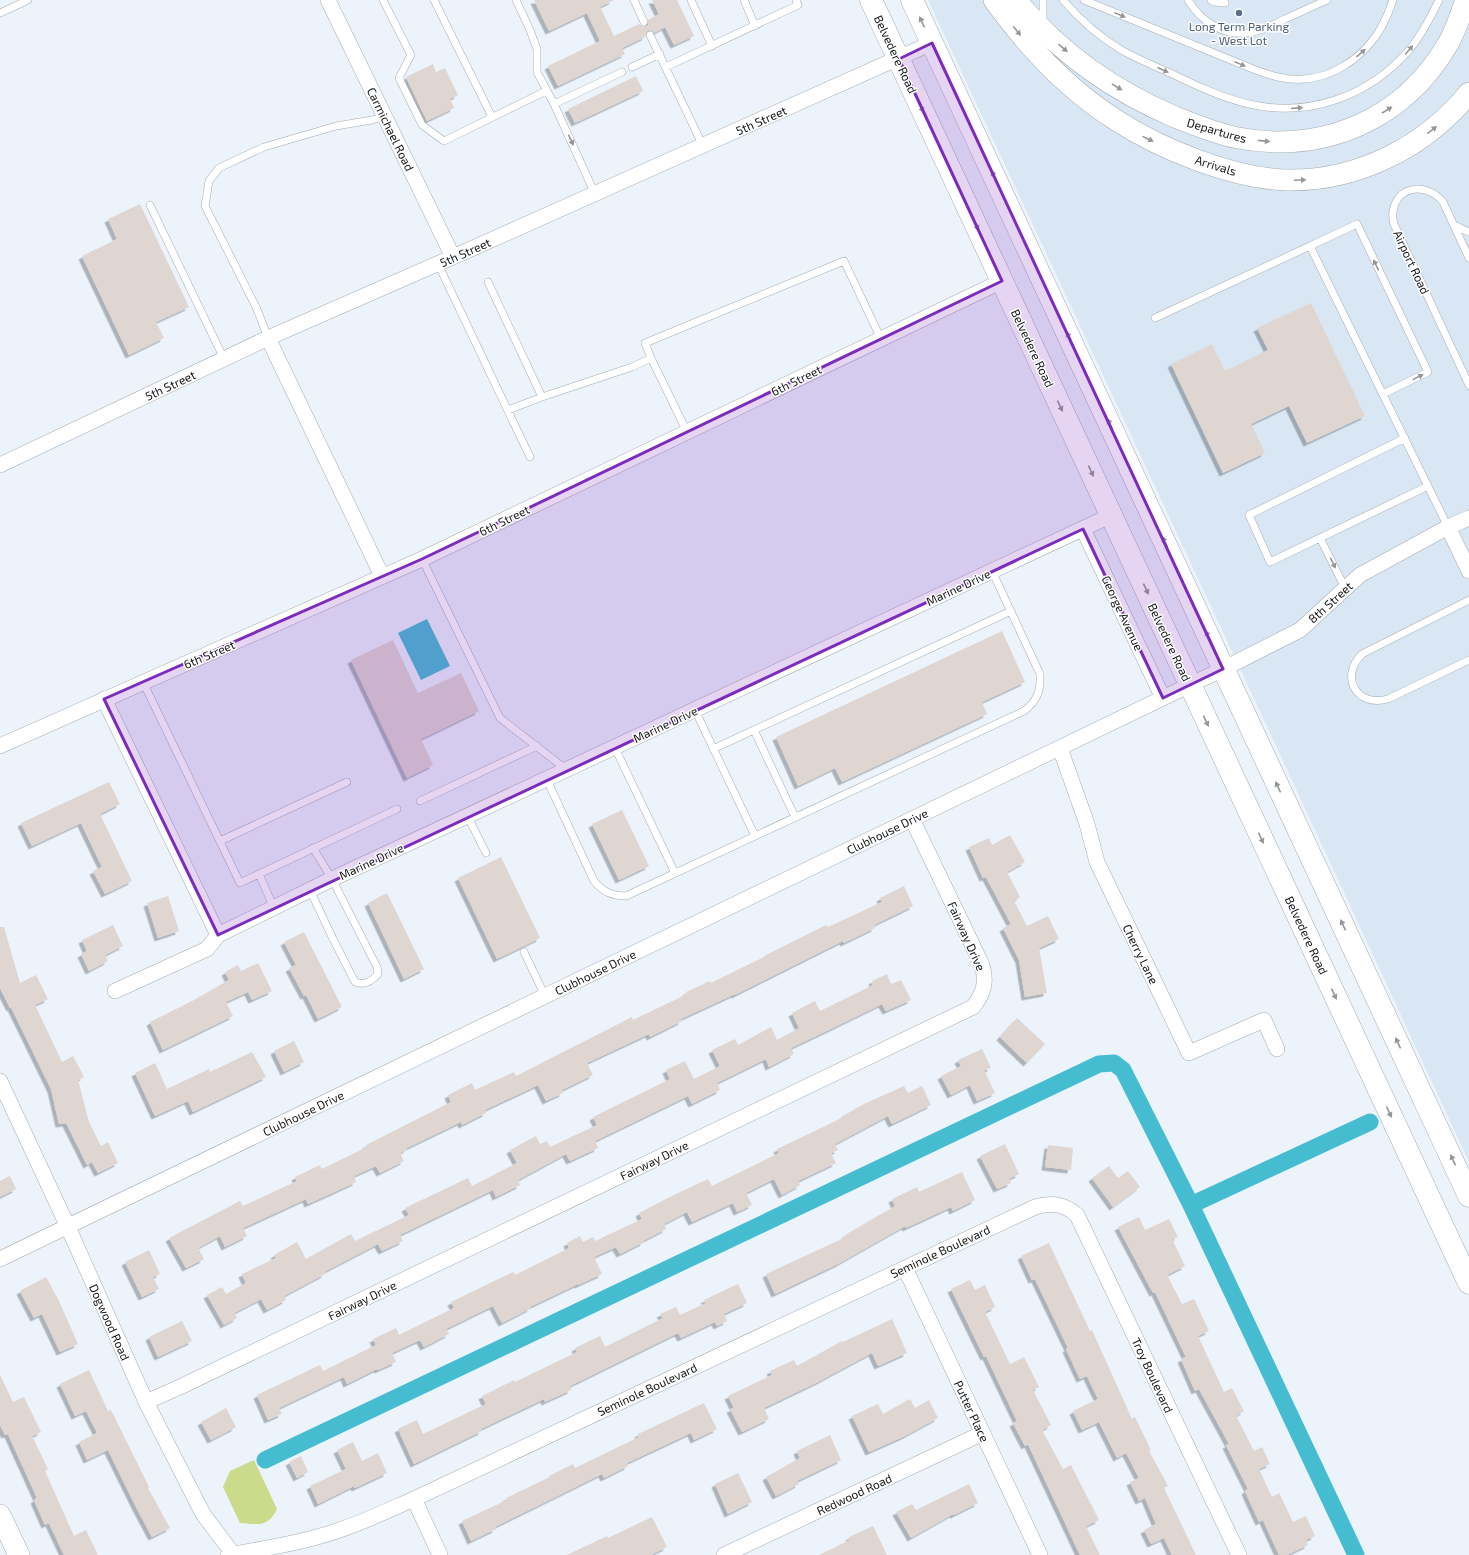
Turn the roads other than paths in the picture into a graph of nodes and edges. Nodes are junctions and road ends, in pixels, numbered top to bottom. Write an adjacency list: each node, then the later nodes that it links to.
1 (28, 0): 24 (lane)
2 (328, 0): 39 (street, Carmichael Road)
3 (383, 0): 40 (lane)
4 (434, 0): 40 (lane)
5 (516, 0): 36 (lane)
6 (634, 0): 25 (lane)
7 (691, 0): 30 (lane)
8 (744, 0): 26 (lane)
9 (796, 0): 26 (lane)
10 (871, 0): 32 (main road, Belvedere Road)
11 (912, 0): 29 (main road, one-way to 11)
12 (994, 0): 37 (street, Arrivals, one-way to 37)
13 (1016, 0): 27 (street, Departures)
14 (1043, 0): 27 (lane)
15 (1063, 0): 21 (lane, one-way to 21)
16 (1084, 0): 20 (lane, one-way to 20)
17 (1188, 0): 19 (lane)
18 (1210, 0): 23 (lane)
19 (1327, 0)
20 (1393, 0)
21 (1439, 0)
22 (1466, 0): 27 (street, Departures, one-way to 22)
23 (1225, 3)
24 (0, 13)
25 (644, 22)
26 (756, 26): 30 (lane)
27 (1043, 30)
28 (650, 35): 31 (lane)
29 (932, 43): 32 (street, 5th Street); 79 (main road, one-way to 29)
30 (712, 46): 34 (lane)
31 (660, 54): 33 (lane); 34 (lane)
32 (899, 59): 41 (street, 5th Street); 50 (main road, Belvedere Road, one-way to 50)
33 (632, 67)
34 (666, 68): 41 (lane)
35 (622, 72): 38 (lane)
36 (546, 91): 38 (lane); 40 (lane)
37 (1469, 93)
38 (554, 104): 42 (lane, one-way to 42)
39 (384, 116): 47 (street, Carmichael Road); 53 (lane)
40 (492, 117)
41 (703, 146): 42 (street, 5th Street)
42 (595, 194): 47 (street, 5th Street)
43 (150, 205): 56 (lane)
44 (1454, 225): 45 (lane); 48 (lane, Airport Road); 57 (lane, Airport Road)
45 (1469, 232)
46 (1310, 246): 52 (lane); 58 (lane); 58 (lane, one-way to 46)
47 (454, 257): 49 (street, 5th Street)
48 (1469, 258)
49 (438, 264): 53 (street, 5th Street); 60 (lane)
50 (1002, 281): 54 (street, 6th Street); 66 (main road, Belvedere Road, one-way to 66)
51 (488, 282): 59 (lane)
52 (1156, 318)
53 (268, 338): 56 (street, 5th Street); 74 (street)
54 (881, 339): 55 (lane); 61 (street, 6th Street)
55 (651, 358): 59 (lane); 61 (lane)
56 (224, 359): 64 (street, 5th Street)
57 (1469, 385)
58 (1383, 394): 62 (lane)
59 (542, 397): 60 (lane)
60 (508, 410): 63 (lane)
61 (687, 432): 71 (street, 6th Street)
62 (1405, 438): 65 (lane); 70 (lane)
63 (530, 457)
64 (0, 465)
65 (1428, 486): 68 (lane); 70 (lane)
66 (1112, 515): 69 (street, Marine Drive); 81 (main road, Belvedere Road, one-way to 81)
67 (1469, 518): 68 (street, 8th Street)
68 (1448, 527): 73 (street); 75 (street, 8th Street)
69 (1083, 529): 72 (street, Marine Drive); 82 (street, George Avenue)
70 (1320, 538): 75 (lane, one-way to 75)
71 (422, 559): 74 (street, 6th Street); 87 (lane)
72 (992, 571): 77 (lane); 84 (street, Marine Drive)
73 (1469, 571)
74 (382, 576): 80 (street, 6th Street)
75 (1345, 588): 79 (street, 8th Street)
76 (1469, 600): 78 (lane)
77 (1011, 611): 85 (lane); 97 (lane)
78 (1469, 660)
79 (1223, 669): 81 (street, 8th Street); 114 (main road, one-way to 79)
80 (143, 682): 83 (street, 6th Street); 100 (lane)
81 (1190, 685): 82 (street, Clubhouse Drive); 119 (main road, Belvedere Road, one-way to 119)
82 (1163, 698): 89 (street, Clubhouse Drive)
83 (104, 699): 86 (street, 6th Street); 108 (street)
84 (695, 710): 88 (street, Marine Drive); 90 (lane)
85 (754, 730): 90 (lane); 97 (lane)
86 (0, 746)
87 (537, 746): 91 (lane); 94 (lane)
88 (615, 748): 91 (street, Marine Drive); 103 (lane)
89 (1060, 748): 98 (street, Clubhouse Drive); 112 (street, Cherry Lane)
90 (714, 749): 99 (lane)
91 (568, 770): 92 (street, Marine Drive)
92 (547, 780): 96 (street, Marine Drive); 103 (lane)
93 (347, 782): 100 (lane)
94 (420, 801)
95 (397, 809): 101 (lane)
96 (468, 817): 102 (lane); 105 (street, Marine Drive)
97 (795, 817): 99 (lane)
98 (912, 819): 111 (street, Clubhouse Drive); 120 (street, Fairway Drive)
99 (755, 836): 103 (lane)
100 (220, 841): 104 (lane)
101 (313, 848): 104 (lane); 105 (lane)
102 (486, 853)
103 (675, 872)
104 (259, 874): 107 (lane)
105 (332, 879): 106 (street, Marine Drive); 106 (lane)
106 (310, 890): 107 (street, Marine Drive)
107 (274, 908): 108 (street, Marine Drive)
108 (218, 935): 110 (street, Marine Drive)
109 (524, 952): 111 (lane)
110 (115, 991)
111 (545, 996): 116 (street, Clubhouse Drive)
112 (1277, 1049)
113 (0, 1080): 116 (street, Dogwood Road)
114 (1469, 1196)
115 (1058, 1204): 118 (street, Seminole Boulevard); 129 (street, Troy Boulevard)
116 (68, 1227): 117 (street, Clubhouse Drive); 120 (street, Dogwood Road)
117 (0, 1259)
118 (905, 1268): 121 (street, Putter Place); 122 (street, Seminole Boulevard)
119 (1469, 1283)
120 (146, 1402): 125 (street, Dogwood Road)
121 (983, 1433): 127 (street, Redwood Road); 128 (street, Putter Place)
122 (414, 1499): 125 (street, Seminole Boulevard); 126 (street)
123 (0, 1515): 124 (street)
124 (18, 1555)
125 (232, 1555)
126 (440, 1555)
127 (724, 1555)
128 (1040, 1555)
129 (1238, 1555)

